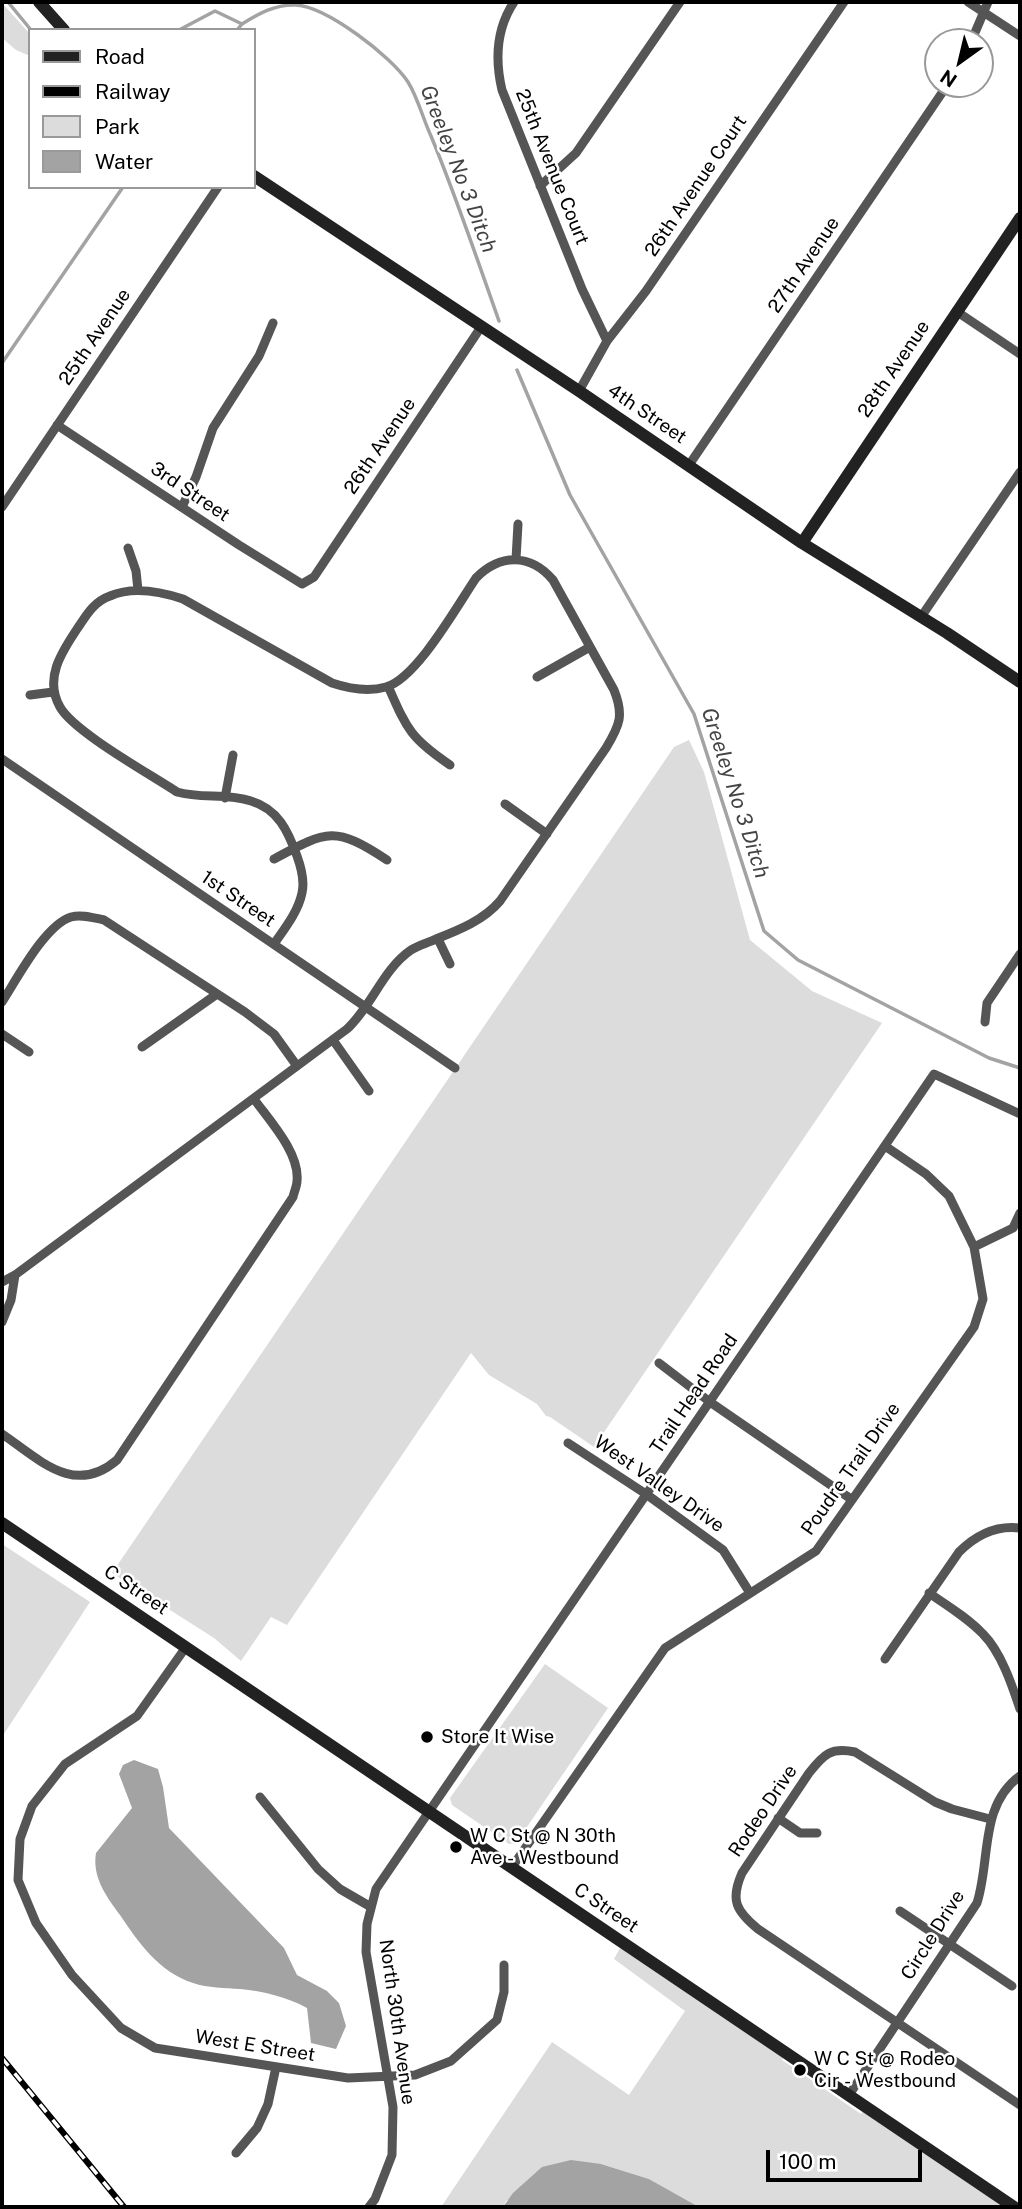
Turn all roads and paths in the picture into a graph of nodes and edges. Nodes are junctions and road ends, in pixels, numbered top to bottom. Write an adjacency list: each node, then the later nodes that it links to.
1 (39, 2): 8 (street)
2 (514, 2): 13 (street, 25th Avenue Court)
3 (680, 2): 13 (street)
4 (844, 2): 19 (street, 26th Avenue Court)
5 (968, 2): 7 (street)
6 (988, 2): 7 (street)
7 (984, 12): 9 (street); 10 (street)
8 (62, 28)
9 (977, 28)
10 (1020, 36)
11 (938, 98): 23 (street, 27th Avenue)
12 (256, 177): 18 (street, 4th Street)
13 (540, 186): 19 (street, 25th Avenue Court)
14 (217, 189): 22 (street, 25th Avenue)
15 (1020, 218): 16 (street, 28th Avenue)
16 (956, 311): 20 (street); 28 (street, 28th Avenue)
17 (273, 323): 26 (street)
18 (481, 327): 21 (street, 4th Street); 31 (street, 26th Avenue)
19 (607, 341): 21 (street, 26th Avenue Court)
20 (1020, 354)
21 (579, 391): 23 (street, 4th Street)
22 (57, 425): 25 (street, 25th Avenue); 26 (street, 3rd Street)
23 (689, 465): 28 (street, 4th Street)
24 (1020, 472): 33 (street)
25 (2, 507)
26 (182, 507): 31 (street, 3rd Street)
27 (517, 524): 30 (street)
28 (802, 543): 33 (street, 4th Street)
29 (128, 548): 32 (street)
30 (516, 559): 34 (street); 37 (street)
31 (306, 581)
32 (138, 590): 37 (street); 38 (street)
33 (921, 617): 36 (street, 4th Street)
34 (590, 647): 35 (street); 45 (street)
35 (537, 677)
36 (1020, 682)
37 (388, 686): 42 (street)
38 (52, 692): 39 (street); 43 (street)
39 (30, 695)
40 (233, 755): 43 (street)
41 (2, 761): 50 (street, 1st Street)
42 (450, 765)
43 (225, 798): 46 (street)
44 (505, 804): 45 (street)
45 (547, 834): 49 (street)
46 (294, 848): 47 (street); 48 (street); 50 (street)
47 (275, 859)
48 (387, 860)
49 (438, 939): 52 (street); 55 (street)
50 (274, 944): 55 (street, 1st Street)
51 (1020, 954): 56 (street)
52 (450, 964)
53 (217, 994): 54 (street); 59 (street); 61 (street)
54 (2, 1002)
55 (366, 1007): 58 (street); 62 (street, 1st Street)
56 (985, 1022)
57 (2, 1034): 60 (street)
58 (333, 1040): 61 (street); 63 (street)
59 (142, 1047)
60 (29, 1052)
61 (297, 1066): 64 (street)
62 (455, 1068)
63 (369, 1091)
64 (254, 1098): 69 (street); 74 (street)
65 (1020, 1114): 66 (street, Trail Head Road)
66 (885, 1146): 68 (street, Poudre Trail Drive); 73 (street, Trail Head Road)
67 (1020, 1213): 68 (street)
68 (974, 1247): 77 (street, Poudre Trail Drive)
69 (16, 1275): 70 (street); 71 (street)
70 (2, 1282)
71 (2, 1322)
72 (659, 1363): 73 (street)
73 (710, 1402): 76 (street, Trail Head Road); 77 (street)
74 (2, 1434)
75 (568, 1443): 76 (street, West Valley Drive)
76 (646, 1494): 80 (street, West Valley Drive); 87 (street, Trail Head Road)
77 (851, 1499): 80 (street, Poudre Trail Drive)
78 (2, 1523): 82 (street, C Street)
79 (1020, 1528): 81 (street)
80 (750, 1593): 91 (street, Poudre Trail Drive)
81 (929, 1593): 83 (street); 84 (street)
82 (186, 1647): 87 (street, C Street); 98 (street, West E Street)
83 (885, 1659)
84 (1020, 1709)
85 (1020, 1776): 89 (street)
86 (260, 1797): 92 (street)
87 (429, 1812): 91 (street, C Street); 92 (street, North 30th Avenue)
88 (778, 1818): 89 (street, Rodeo Drive); 90 (street); 97 (street, Rodeo Drive)
89 (990, 1819): 94 (street, Circle Drive)
90 (817, 1833)
91 (512, 1867): 100 (street, C Street)
92 (371, 1907): 99 (street, North 30th Avenue)
93 (900, 1911): 94 (street)
94 (951, 1944): 96 (street); 97 (street, Circle Drive)
95 (504, 1965): 99 (street, West E Street)
96 (1012, 1986)
97 (897, 2023): 100 (street, Circle Drive); 101 (street, Rodeo Drive)
98 (276, 2067): 99 (street, West E Street); 102 (street)
99 (389, 2076): 103 (street, North 30th Avenue)
100 (849, 2095): 104 (street, C Street)
101 (1020, 2105)
102 (236, 2153)
103 (369, 2207)
104 (1014, 2207)

